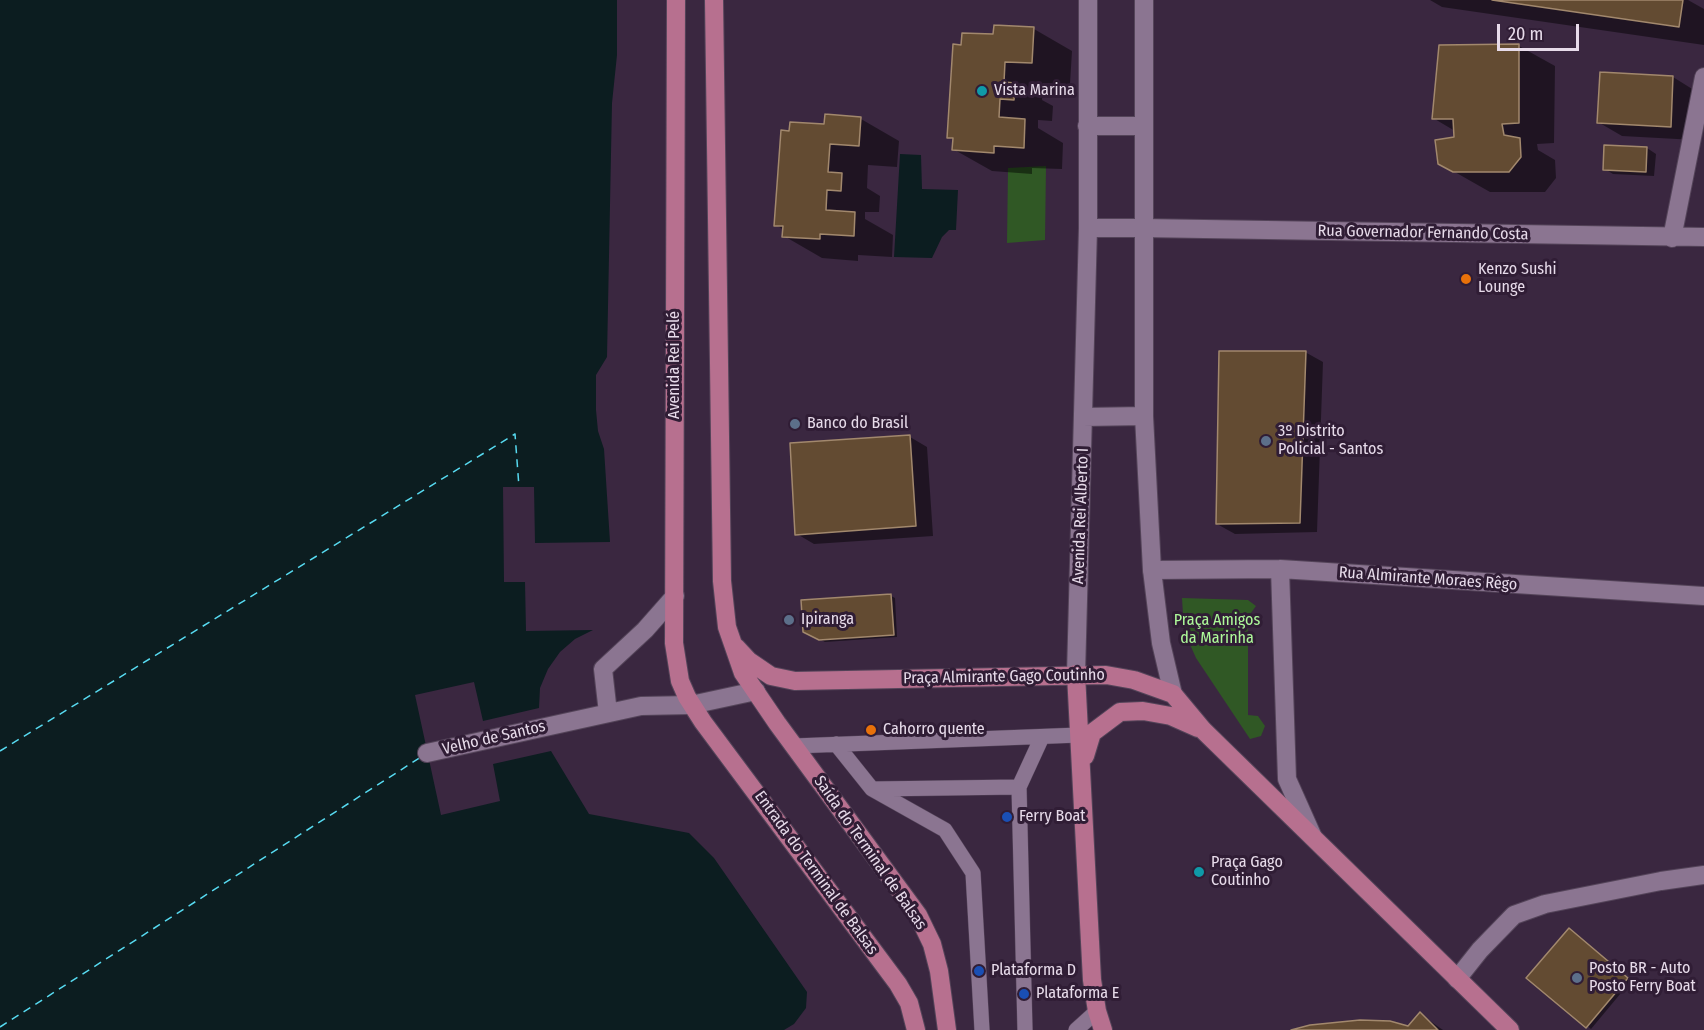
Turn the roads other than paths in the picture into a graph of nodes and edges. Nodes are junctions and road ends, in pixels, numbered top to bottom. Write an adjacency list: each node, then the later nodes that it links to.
1 (676, 0): 17 (main road, Avenida Rei Pelé)
2 (714, 0): 18 (main road)
3 (1088, 0): 6 (main road, Avenida Rei Alberto I)
4 (1143, 0): 7 (main road)
5 (1704, 77): 11 (main road)
6 (1087, 126): 7 (main road); 8 (main road, Avenida Rei Alberto I)
7 (1142, 126): 9 (main road)
8 (1088, 228): 9 (main road, Rua Governador Fernando Costa); 13 (main road, Avenida Rei Alberto I)
9 (1142, 228): 11 (main road, Rua Governador Fernando Costa); 12 (main road)
10 (1704, 237): 11 (main road, Rua Governador Fernando Costa)
11 (1672, 238)
12 (1144, 416): 13 (main road); 15 (main road)
13 (1083, 417): 19 (main road, Avenida Rei Alberto I)
14 (1280, 569): 15 (main road, Rua Almirante Moraes Rêgo); 16 (main road, Rua Almirante Moraes Rêgo); 34 (main road)
15 (1152, 570): 21 (main road)
16 (1704, 596)
17 (675, 597): 22 (main road, Avenida Rei Pelé); 23 (main road)
18 (731, 641): 19 (main road, Praça Almirante Gago Coutinho); 20 (main road)
19 (1076, 674): 21 (main road, Praça Almirante Gago Coutinho); 26 (main road, Avenida Rei Alberto I)
20 (756, 691): 22 (main road, Velho de Santos); 29 (main road, Saída do Terminal de Balsas)
21 (1173, 694): 25 (main road)
22 (691, 705): 23 (main road, Velho de Santos); 24 (main road, Avenida Rei Pelé)
23 (608, 713): 30 (main road, Velho de Santos)
24 (703, 722): 38 (main road, Entrada do Terminal de Balsas)
25 (1203, 730): 31 (main road); 34 (main road)
26 (1079, 735): 27 (lane); 31 (main road, Avenida Rei Alberto I)
27 (1042, 737): 28 (lane); 32 (lane)
28 (836, 744): 29 (lane); 33 (lane)
29 (794, 746): 39 (main road, Saída do Terminal de Balsas)
30 (427, 753)
31 (1083, 782): 37 (main road, Avenida Rei Alberto I)
32 (1019, 787): 33 (lane); 41 (lane)
33 (872, 789): 40 (lane)
34 (1315, 840): 36 (main road)
35 (1704, 875): 36 (main road)
36 (1457, 979): 44 (main road)
37 (1096, 1011): 42 (lane); 43 (main road, Avenida Rei Alberto I)
38 (916, 1030)
39 (946, 1030)
40 (982, 1030)
41 (1025, 1030)
42 (1076, 1030)
43 (1103, 1030)
44 (1510, 1030)

